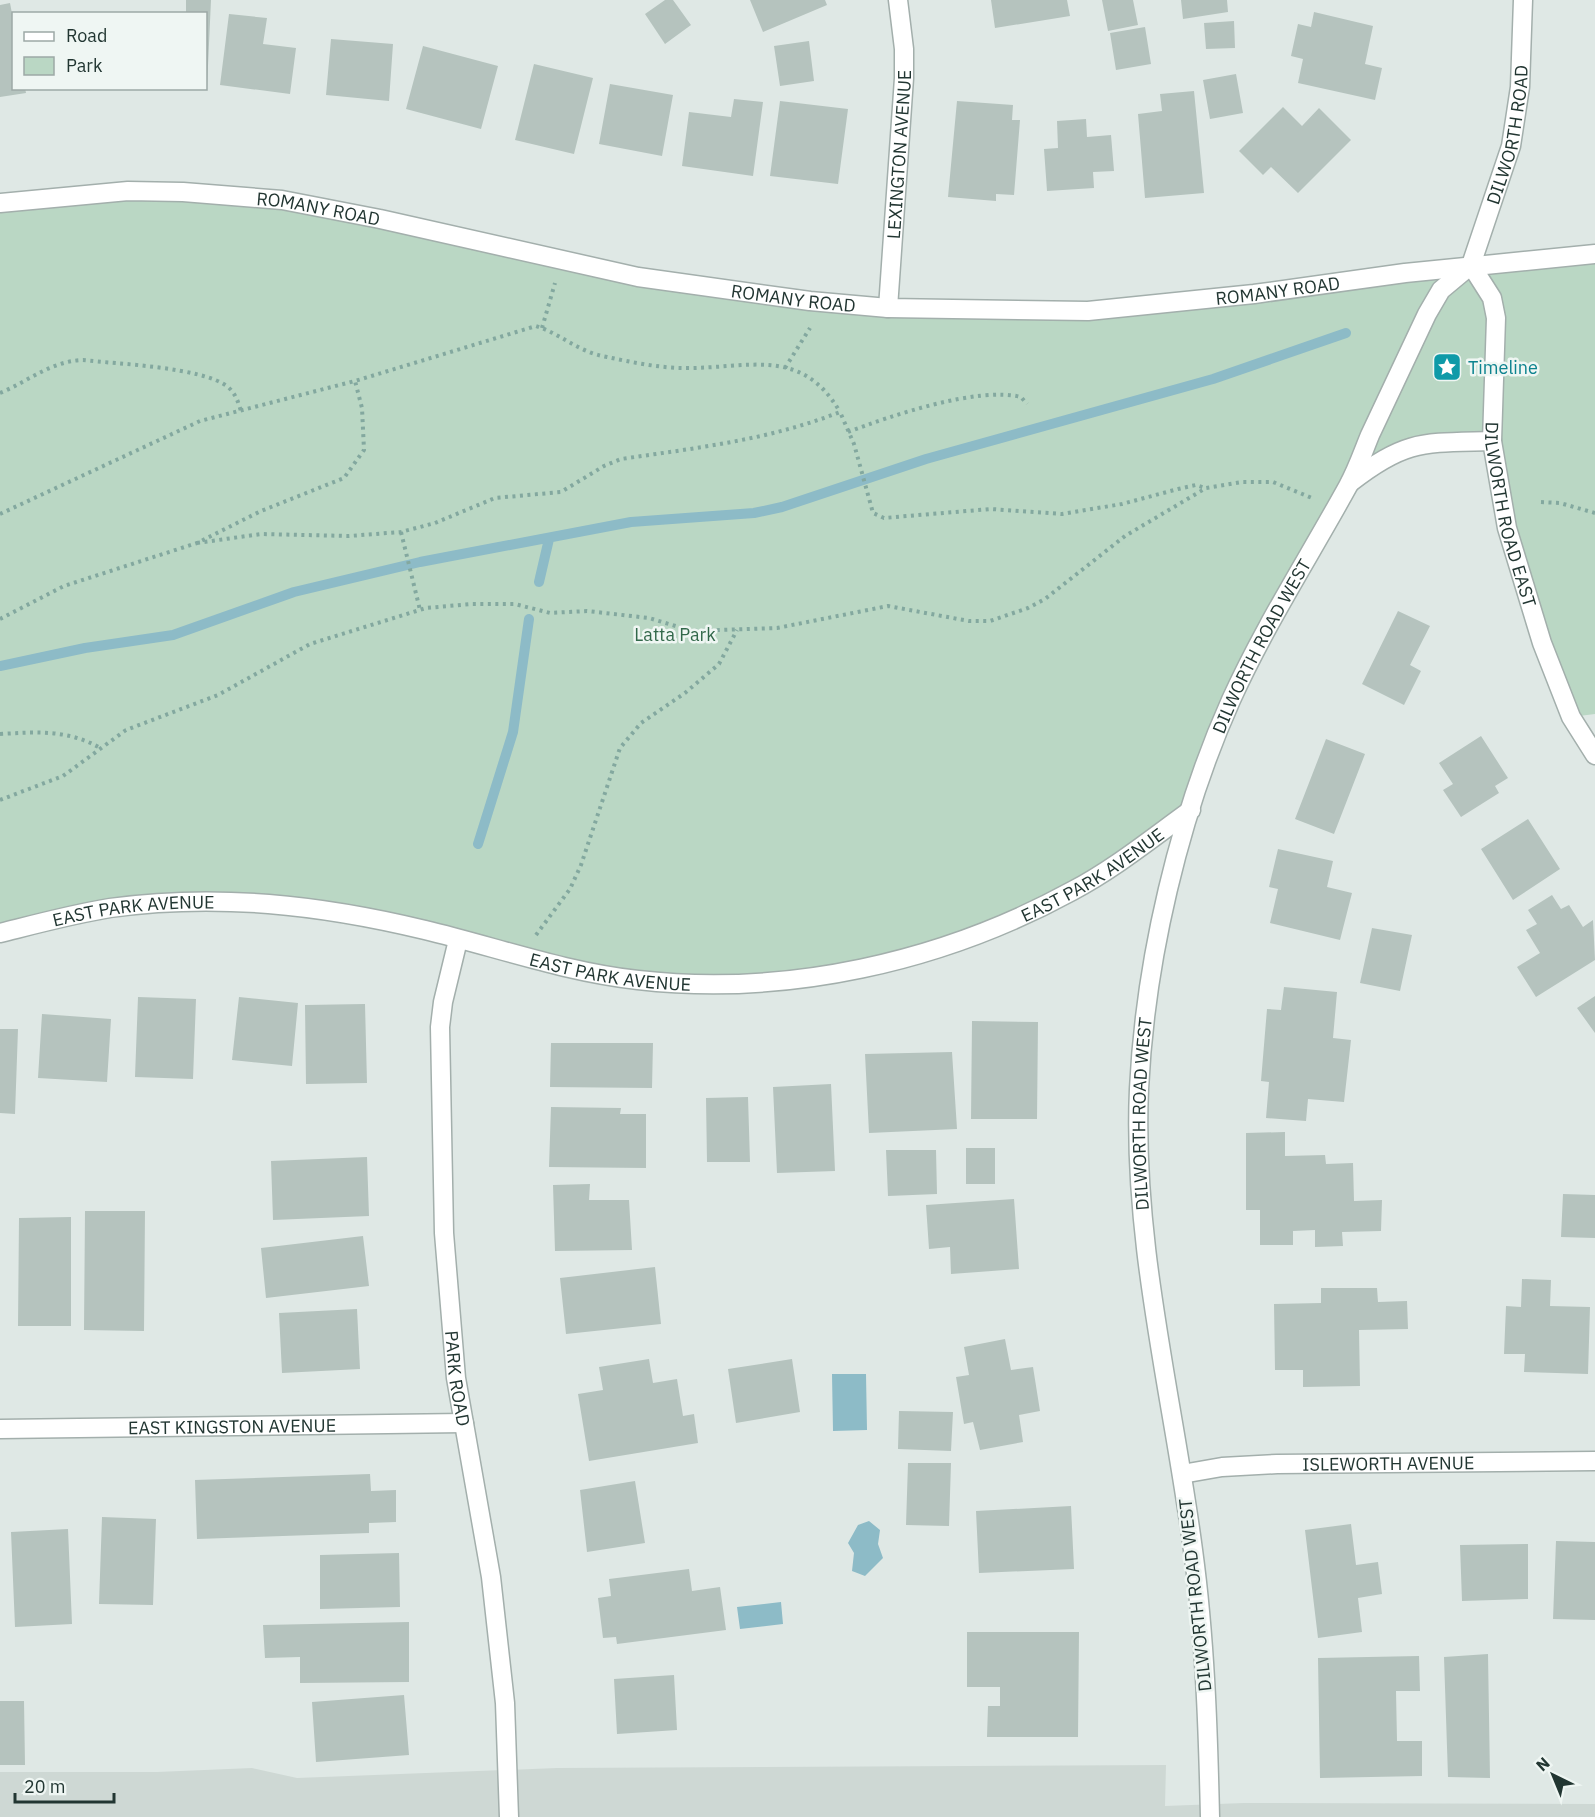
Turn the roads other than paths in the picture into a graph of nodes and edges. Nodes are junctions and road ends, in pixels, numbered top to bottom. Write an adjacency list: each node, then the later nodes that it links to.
1 (898, 0): 6 (street, LEXINGTON AVENUE)
2 (1522, 0): 5 (street, DILWORTH ROAD)
3 (0, 203): 6 (street, ROMANY ROAD)
4 (1595, 254): 5 (street, ROMANY ROAD)
5 (1471, 265): 6 (street, ROMANY ROAD); 7 (street, DILWORTH ROAD EAST); 8 (street, DILWORTH ROAD WEST)
6 (888, 308)
7 (1492, 441): 8 (street, DILWORTH ROAD WEST); 9 (street, DILWORTH ROAD EAST)
8 (1349, 483): 10 (street, DILWORTH ROAD WEST)
9 (1595, 755)
10 (1191, 810): 12 (street, EAST PARK AVENUE); 16 (street, DILWORTH ROAD WEST)
11 (0, 933): 12 (street, EAST PARK AVENUE)
12 (458, 940): 13 (street, PARK ROAD)
13 (464, 1423): 14 (street, EAST KINGSTON AVENUE); 17 (street, PARK ROAD)
14 (0, 1429)
15 (1595, 1461): 16 (street, ISLEWORTH AVENUE)
16 (1182, 1474): 18 (street, DILWORTH ROAD WEST)
17 (509, 1817)
18 (1210, 1817)

